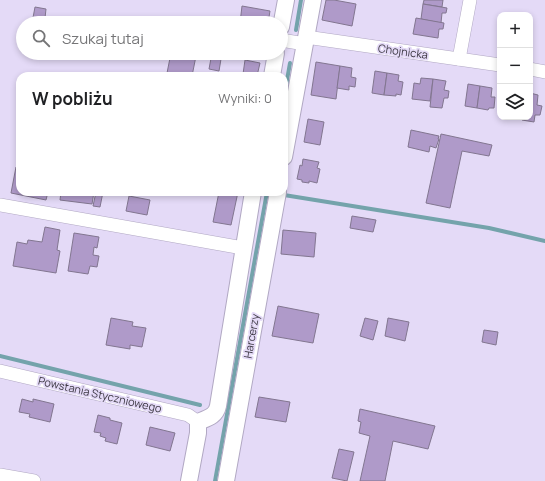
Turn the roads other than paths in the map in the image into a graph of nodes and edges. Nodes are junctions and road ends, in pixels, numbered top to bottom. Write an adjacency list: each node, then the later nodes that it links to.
1 (286, 0): 4 (street)
2 (313, 0): 6 (street)
3 (470, 0): 7 (street)
4 (283, 16)
5 (288, 40): 6 (street, Chojnicka)
6 (305, 40): 7 (street, Chojnicka); 13 (street)
7 (460, 59): 9 (street, Chojnicka)
8 (275, 60): 11 (street)
9 (497, 65)
10 (533, 70): 12 (street)
11 (273, 72)
12 (545, 72)
13 (288, 135)
14 (251, 196): 17 (street, Harcerzy)
15 (277, 196): 23 (street, Harcerzy)
16 (0, 205): 17 (street)
17 (243, 248): 19 (street, Harcerzy)
18 (0, 371): 19 (street, Powstania Styczniowego)
19 (198, 422): 22 (street)
20 (0, 475): 21 (street)
21 (30, 481)
22 (190, 481)
23 (226, 481)

